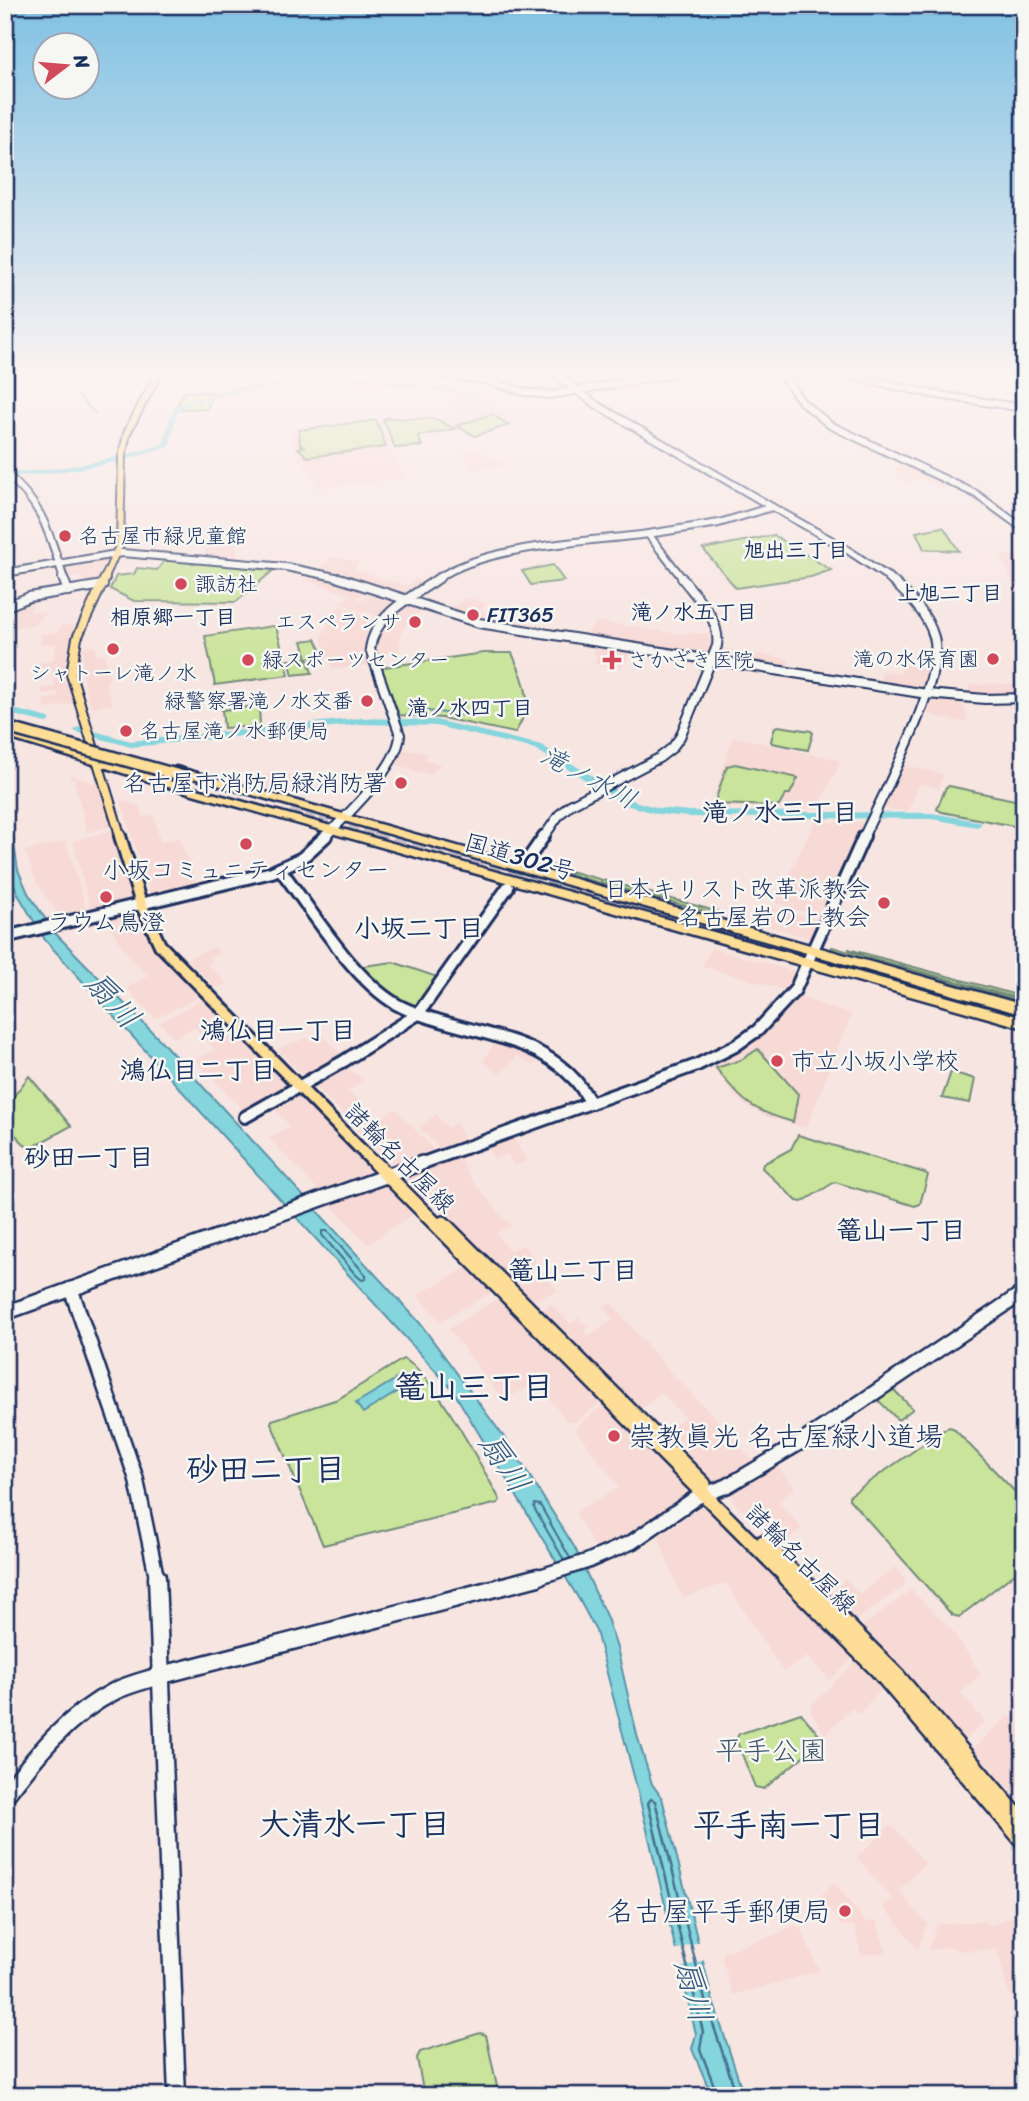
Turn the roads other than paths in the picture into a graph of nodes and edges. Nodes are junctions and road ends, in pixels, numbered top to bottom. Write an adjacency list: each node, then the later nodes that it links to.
1 (124, 472): 8 (main road, 諸輪名古屋線)
2 (712, 472): 5 (street)
3 (930, 472): 6 (street)
4 (6, 474): 9 (street)
5 (772, 507): 7 (street); 16 (street)
6 (1024, 530)
7 (648, 534): 13 (street); 15 (street)
8 (120, 553): 9 (street); 11 (main road, 諸輪名古屋線); 13 (street); 19 (main road, 諸輪名古屋線)
9 (60, 563): 10 (street); 12 (street)
10 (5, 573)
11 (103, 585): 12 (street); 19 (main road, 諸輪名古屋線)
12 (68, 591): 14 (street)
13 (406, 601): 15 (street); 21 (street)
14 (5, 607)
15 (711, 660): 16 (street); 24 (street)
16 (927, 694): 17 (street); 29 (street)
17 (1024, 698)
18 (8, 730): 19 (highway, 国道302号); 20 (highway)
19 (95, 744): 20 (highway, 国道302号); 22 (highway, 国道302号); 27 (main road, 諸輪名古屋線)
20 (289, 807): 21 (highway, 国道302号); 22 (highway)
21 (343, 815): 22 (street); 23 (highway); 29 (highway, 国道302号)
22 (331, 830): 23 (highway, 国道302号); 25 (street)
23 (383, 844): 29 (highway, 国道302号)
24 (526, 862)
25 (280, 869): 27 (street); 31 (street)
26 (508, 887): 31 (street)
27 (144, 903): 28 (street); 33 (main road, 諸輪名古屋線)
28 (5, 937)
29 (811, 956): 30 (highway, 国道302号); 32 (highway, 国道302号); 34 (street)
30 (1024, 1010)
31 (418, 1014): 33 (street); 34 (street)
32 (1024, 1023)
33 (301, 1086): 35 (street); 36 (main road, 諸輪名古屋線)
34 (591, 1103): 36 (street)
35 (245, 1117)
36 (391, 1175): 37 (street); 40 (main road, 諸輪名古屋線)
37 (71, 1290): 39 (street); 41 (street)
38 (1024, 1292): 40 (street)
39 (5, 1313)
40 (708, 1493): 41 (street); 43 (main road, 諸輪名古屋線); 44 (main road, 諸輪名古屋線)
41 (162, 1675): 42 (street); 45 (street)
42 (5, 1796)
43 (1024, 1825)
44 (1024, 1841)
45 (177, 2096)

